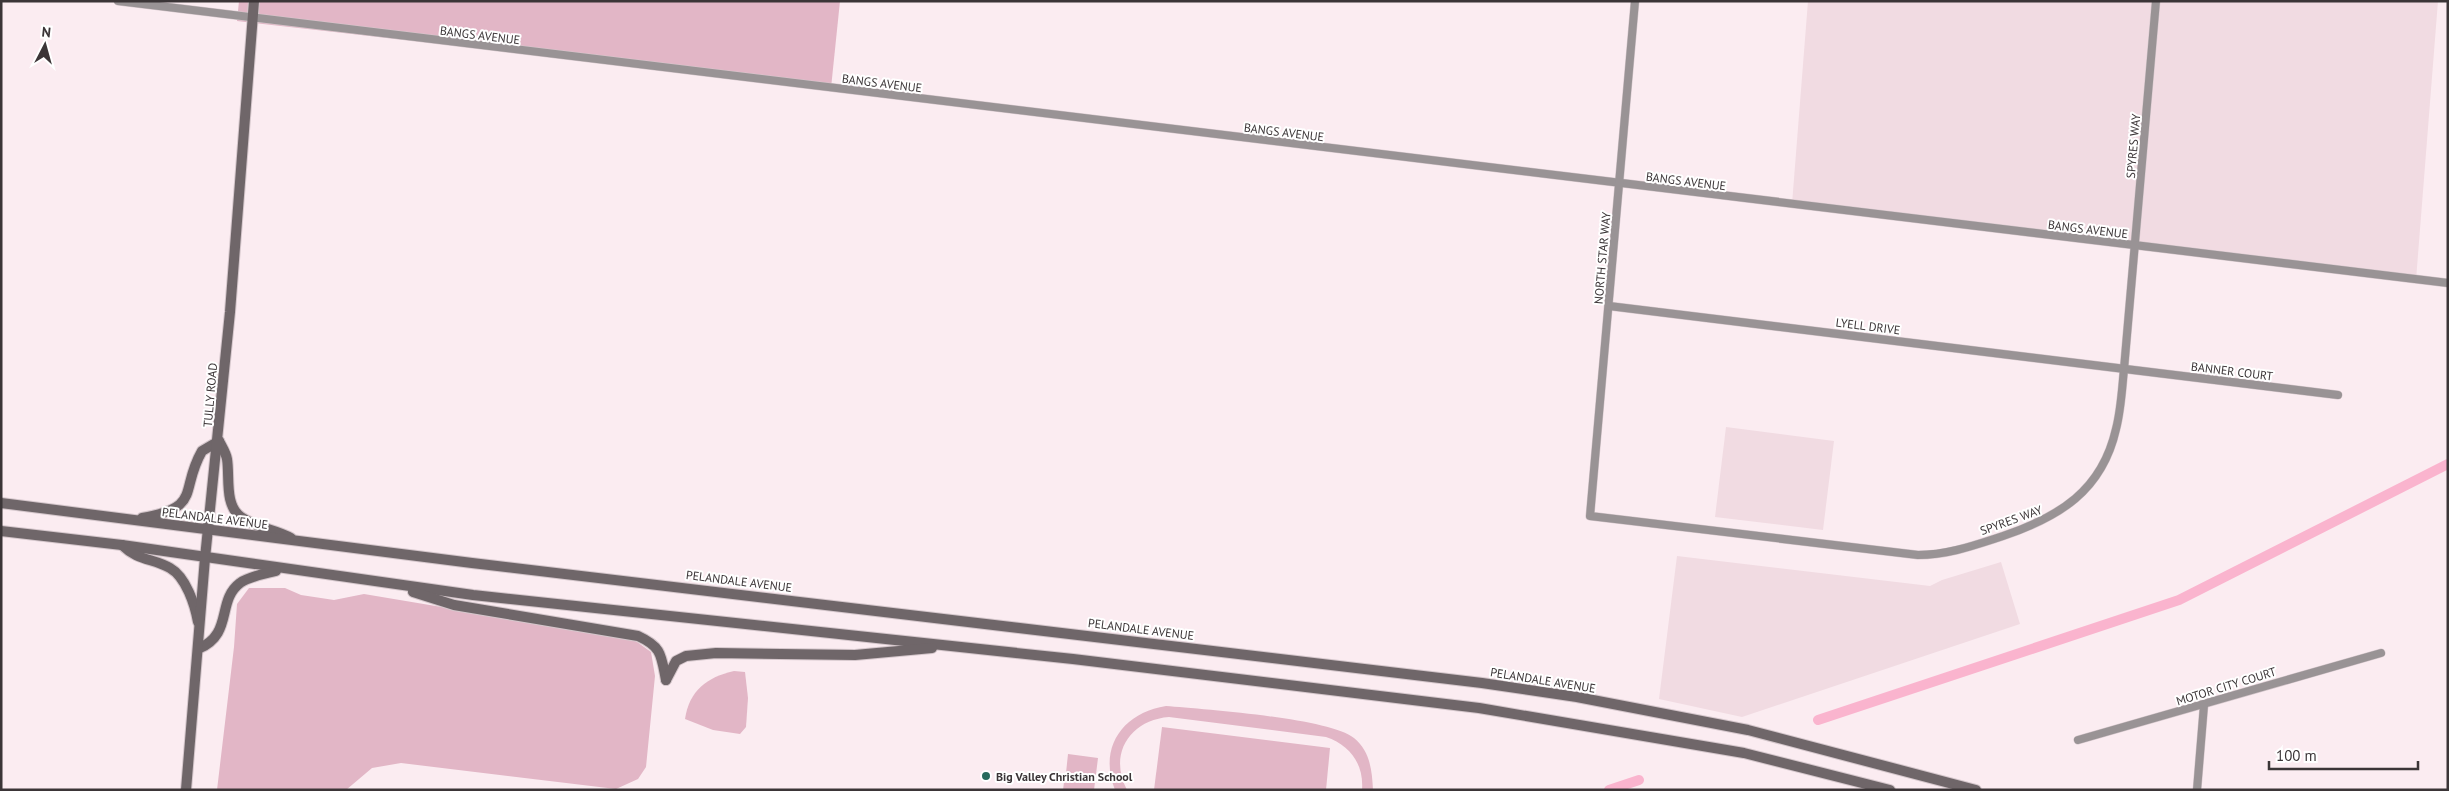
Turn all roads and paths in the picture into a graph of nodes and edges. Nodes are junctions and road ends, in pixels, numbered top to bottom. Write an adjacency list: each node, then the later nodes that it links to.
1 (118, 1): 5 (street, BANGS AVENUE)
2 (254, 1): 5 (main road, TULLY ROAD)
3 (1635, 1): 6 (street, NORTH STAR WAY)
4 (2156, 1): 7 (street, SPYRES WAY)
5 (253, 19): 6 (street, BANGS AVENUE); 12 (main road, TULLY ROAD)
6 (1620, 184): 7 (street, BANGS AVENUE); 9 (street, NORTH STAR WAY)
7 (2136, 246): 8 (street, BANGS AVENUE); 10 (street, SPYRES WAY)
8 (2448, 284)
9 (1609, 306): 10 (street, LYELL DRIVE); 14 (street, NORTH STAR WAY)
10 (2124, 369): 11 (street, BANNER COURT); 14 (street, SPYRES WAY)
11 (2338, 395)
12 (219, 441): 15 (main road, PELANDALE AVENUE); 16 (main road, TULLY ROAD); 18 (main road, PELANDALE AVENUE)
13 (1, 504): 15 (main road, PELANDALE AVENUE)
14 (1590, 516)
15 (133, 520): 16 (main road, PELANDALE AVENUE)
16 (209, 529): 18 (main road, PELANDALE AVENUE); 20 (main road, TULLY ROAD)
17 (1, 531): 19 (main road)
18 (295, 541): 30 (main road, PELANDALE AVENUE)
19 (122, 545): 20 (main road); 24 (main road)
20 (205, 558): 21 (main road); 24 (main road, TULLY ROAD)
21 (282, 569): 22 (main road); 24 (main road)
22 (386, 584): 23 (main road); 23 (main road)
23 (947, 646): 29 (main road)
24 (198, 650): 28 (main road, TULLY ROAD)
25 (2381, 653): 26 (street, MOTOR CITY COURT)
26 (2204, 705): 27 (street, MOTOR CITY COURT); 31 (street)
27 (2078, 740)
28 (186, 790)
29 (1890, 790)
30 (1976, 790)
31 (2197, 790)

